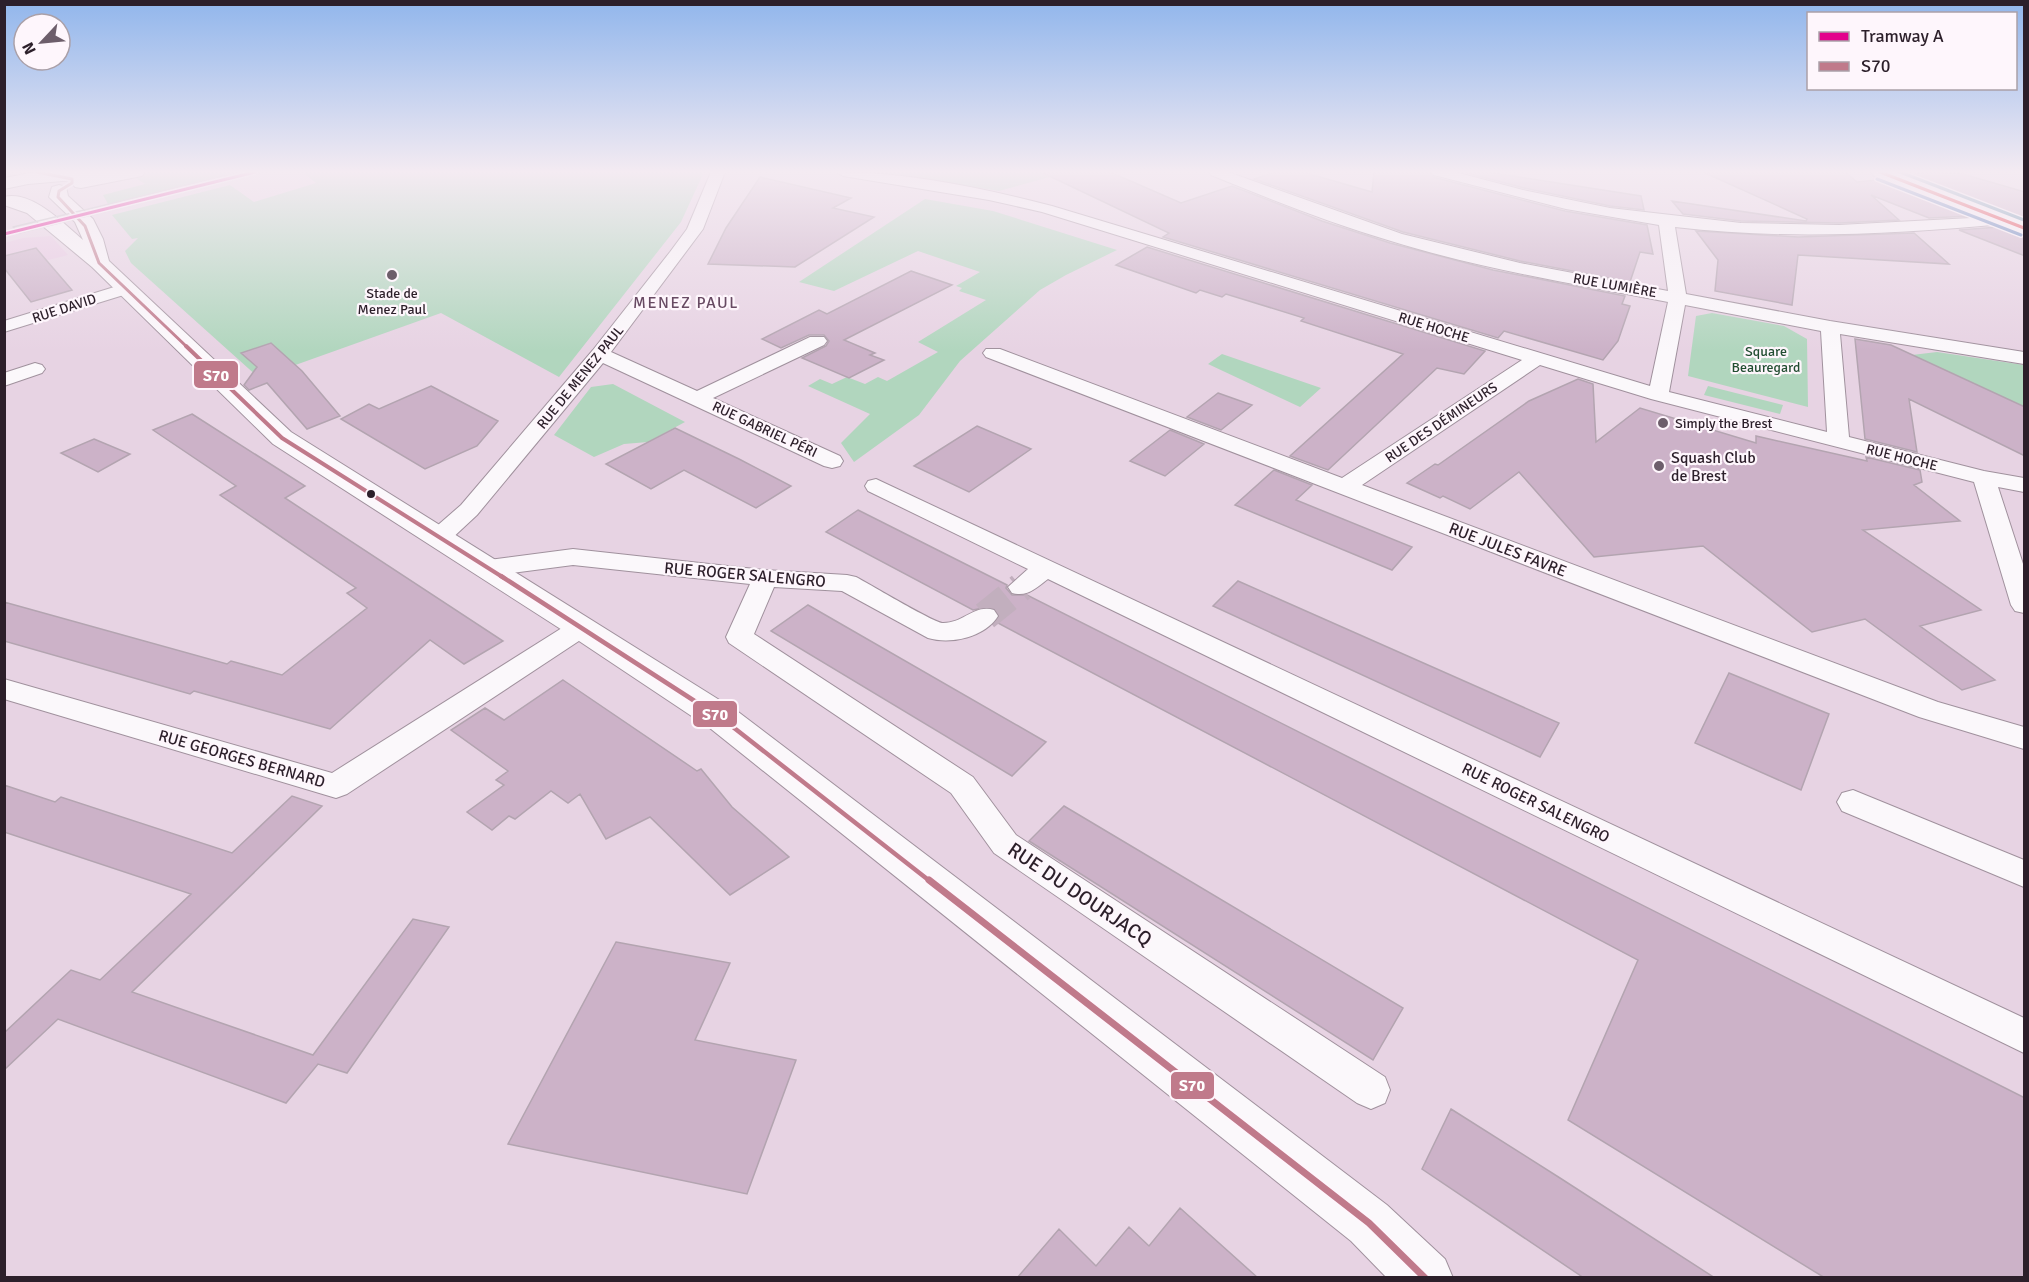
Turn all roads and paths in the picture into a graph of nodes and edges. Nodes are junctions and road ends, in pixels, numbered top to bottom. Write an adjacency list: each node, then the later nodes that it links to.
1 (61, 232): 7 (main road)
2 (89, 232): 7 (main road)
3 (692, 232): 13 (street, RUE DE MENEZ PAUL)
4 (1122, 232): 15 (street, RUE HOCHE)
5 (1379, 232): 9 (street, RUE LUMIÈRE)
6 (1668, 232): 9 (street)
7 (99, 263): 8 (main road)
8 (124, 289): 10 (street, RUE DAVID); 27 (main road)
9 (1678, 297): 11 (street, RUE LUMIÈRE); 19 (street)
10 (4, 327)
11 (1830, 327): 16 (street, RUE LUMIÈRE); 21 (street)
12 (817, 341): 20 (street, RUE GABRIEL PÉRI)
13 (600, 354): 20 (street, RUE GABRIEL PÉRI); 27 (street, RUE DE MENEZ PAUL)
14 (993, 354): 26 (street, RUE JULES FAVRE)
15 (1537, 358): 19 (street, RUE HOCHE); 26 (street, RUE DES DÉMINEURS)
16 (2025, 358)
17 (34, 369): 18 (street)
18 (4, 380)
19 (1658, 395): 21 (street, RUE HOCHE)
20 (698, 398): 22 (street, RUE GABRIEL PÉRI)
21 (1839, 442): 23 (street, RUE HOCHE)
22 (832, 461)
23 (1984, 478): 24 (street, RUE HOCHE); 32 (street)
24 (2025, 485)
25 (876, 486): 28 (street, RUE ROGER SALENGRO)
26 (1345, 486): 36 (street, RUE JULES FAVRE)
27 (439, 537): 29 (main road)
28 (1047, 567): 31 (street); 39 (street, RUE ROGER SALENGRO)
29 (489, 568): 30 (street, RUE ROGER SALENGRO); 34 (main road)
30 (765, 578): 33 (street, RUE ROGER SALENGRO); 40 (street, RUE DU DOURJACQ)
31 (1021, 587)
32 (2025, 605)
33 (985, 616)
34 (582, 627): 35 (street, RUE GEORGES BERNARD); 41 (main road)
35 (4, 688)
36 (2025, 738)
37 (1853, 802): 38 (street)
38 (2025, 874)
39 (2025, 1036)
40 (1371, 1090)
41 (1426, 1278)

